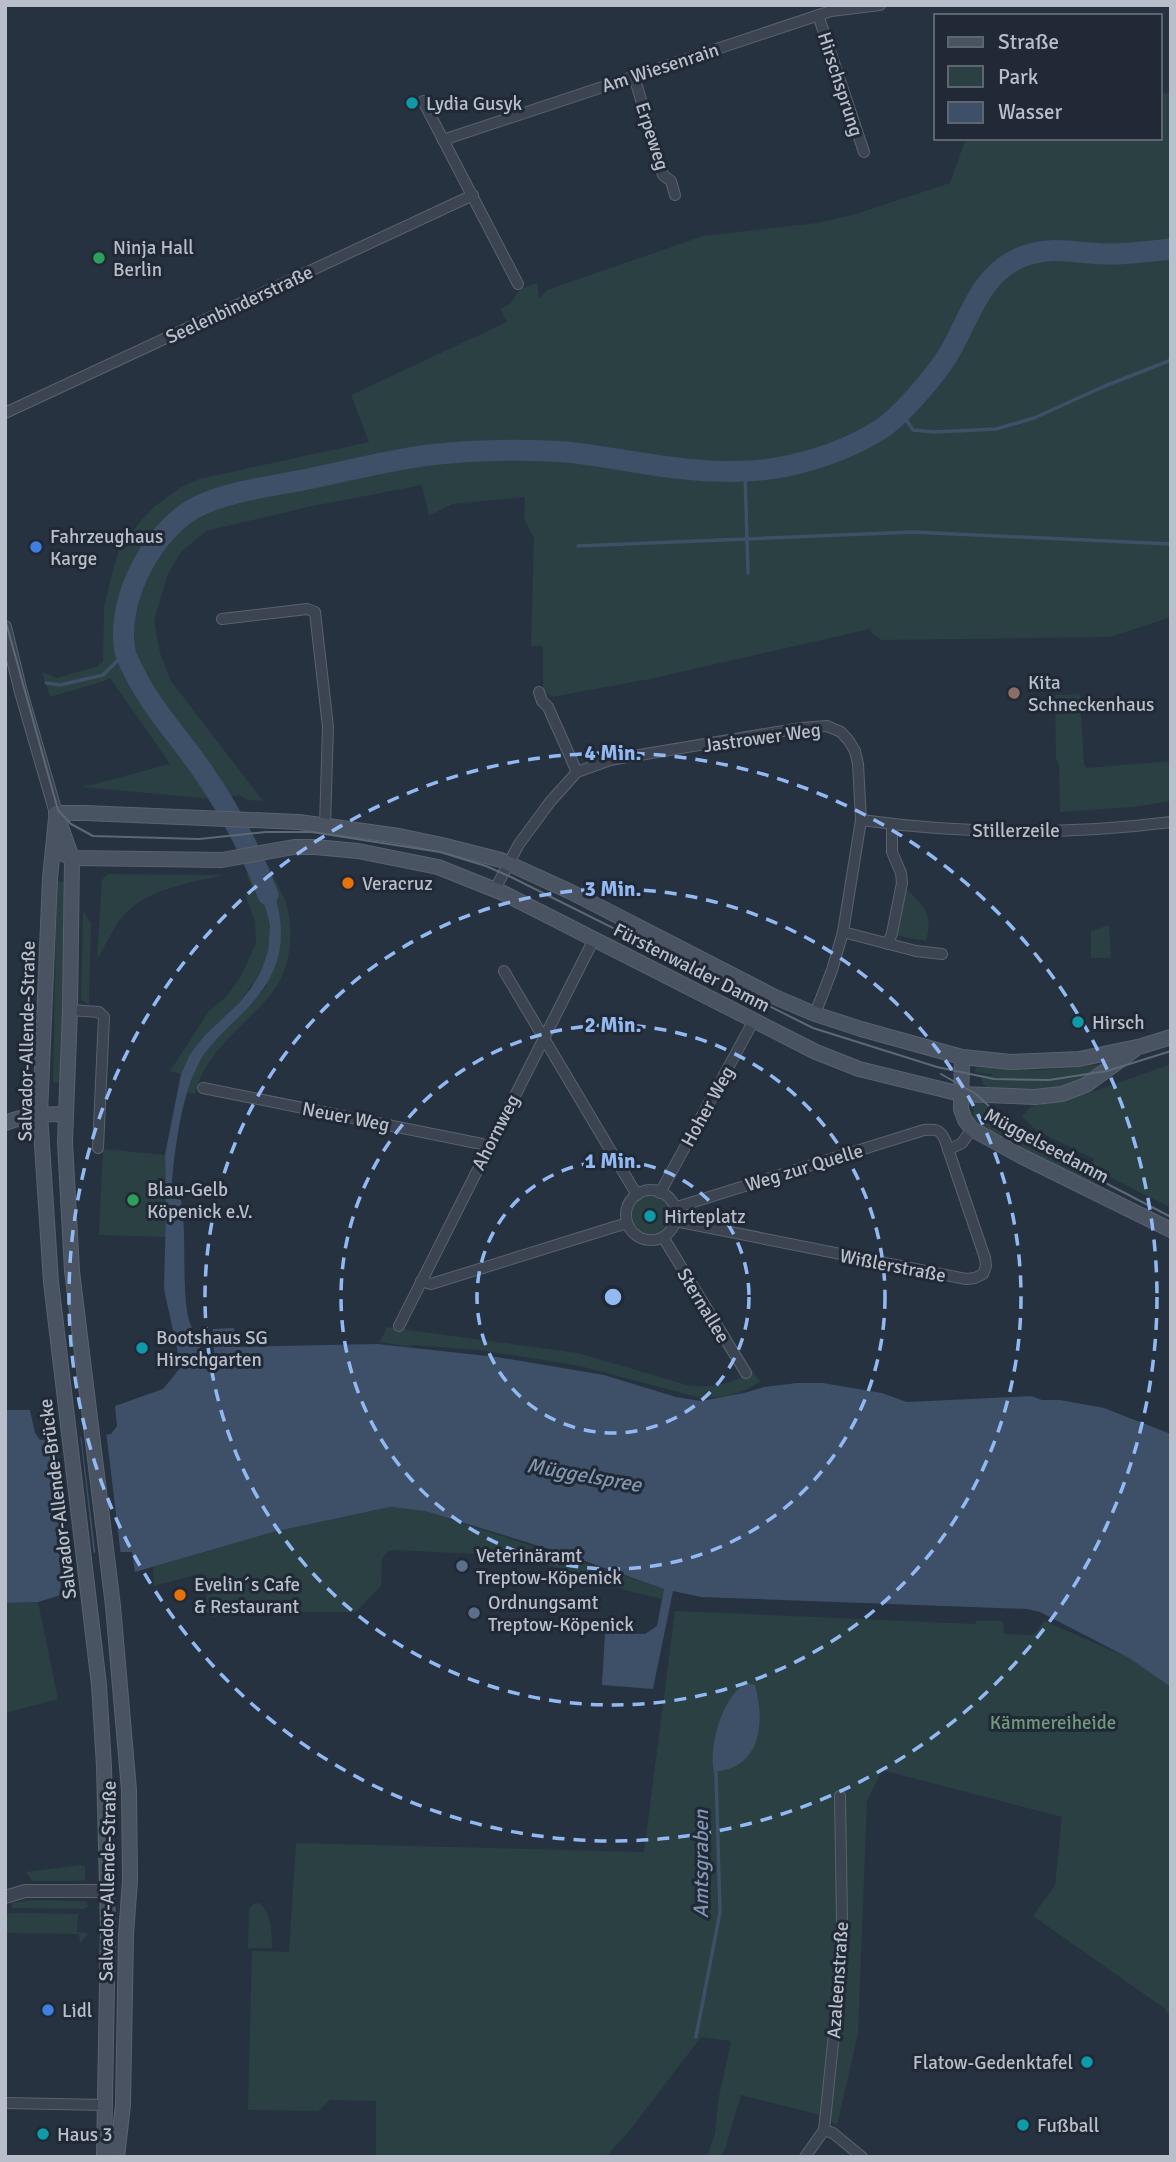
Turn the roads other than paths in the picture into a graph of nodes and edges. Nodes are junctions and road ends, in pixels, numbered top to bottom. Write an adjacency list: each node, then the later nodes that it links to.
1 (880, 5): 2 (street, Am Wiesenrain)
2 (818, 15): 3 (street, Am Wiesenrain); 6 (street, Hirschsprung)
3 (635, 76): 5 (street, Am Wiesenrain); 8 (street, Erpeweg)
4 (423, 101): 5 (street)
5 (443, 139): 7 (street)
6 (864, 152)
7 (473, 195): 9 (street); 10 (street, Seelenbinderstraße)
8 (675, 195)
9 (518, 284)
10 (5, 413)
11 (222, 619): 19 (street)
12 (5, 627): 15 (street)
13 (539, 692): 14 (street)
14 (577, 772): 16 (street, Jastrower Weg); 22 (street, Jastrower Weg)
15 (56, 813): 19 (main road, Fürstenwalder Damm); 20 (main road, Salvador-Allende-Straße); 21 (main road, Salvador-Allende-Straße)
16 (861, 820): 18 (street, Stillerzeile); 24 (street, Jastrower Weg)
17 (1171, 822): 18 (street, Stillerzeile)
18 (892, 824): 26 (street)
19 (325, 825): 22 (main road, Fürstenwalder Damm)
20 (52, 849): 21 (main road, Fürstenwalder Damm); 38 (main road, Salvador-Allende-Straße)
21 (72, 858): 23 (main road, Fürstenwalder Damm); 29 (main road, Salvador-Allende-Straße)
22 (509, 862): 23 (street, Jastrower Weg); 30 (main road, Fürstenwalder Damm)
23 (495, 889): 25 (main road, Fürstenwalder Damm)
24 (843, 932): 26 (street); 30 (street, Jastrower Weg)
25 (594, 939): 31 (main road, Fürstenwalder Damm); 32 (street, Ahornweg)
26 (888, 944): 27 (street)
27 (942, 954)
28 (504, 971): 32 (street)
29 (70, 1010): 39 (main road, Salvador-Allende-Straße); 44 (street)
30 (815, 1014): 35 (main road, Fürstenwalder Damm)
31 (754, 1020): 37 (main road, Fürstenwalder Damm); 46 (street, Hoher Weg)
32 (544, 1037): 43 (street, Ahornweg); 47 (street)
33 (1171, 1037): 34 (main road, Fürstenwalder Damm)
34 (1142, 1046): 35 (main road, Fürstenwalder Damm); 37 (main road, Fürstenwalder Damm)
35 (962, 1057): 37 (main road, Müggelseedamm)
36 (203, 1088): 43 (street, Neuer Weg)
37 (961, 1094): 42 (main road, Müggelseedamm)
38 (40, 1114): 39 (main road); 40 (main road); 56 (main road, Salvador-Allende-Straße)
39 (65, 1114): 60 (main road, Salvador-Allende-Straße)
40 (5, 1123)
41 (934, 1129): 45 (street, Wißlerstraße); 48 (street, Weg zur Quelle)
42 (972, 1129): 45 (street); 51 (main road, Müggelseedamm)
43 (488, 1147): 53 (street, Ahornweg)
44 (98, 1148)
45 (948, 1150): 49 (street, Wißlerstraße)
46 (660, 1193): 47 (street); 48 (street)
47 (637, 1195): 50 (street)
48 (674, 1208): 49 (street)
49 (675, 1220): 52 (street)
50 (627, 1223): 52 (street); 53 (street)
51 (1171, 1230)
52 (663, 1237): 55 (street, Sternallee)
53 (421, 1281): 54 (street, Ahornweg)
54 (399, 1326)
55 (746, 1373)
56 (62, 1384): 57 (main road, Salvador-Allende-Brücke)
57 (90, 1609): 59 (main road, Salvador-Allende-Straße)
58 (840, 1796): 64 (street, Azaleenstraße)
59 (107, 1891): 60 (main road); 61 (street); 63 (main road, Salvador-Allende-Straße)
60 (129, 1891): 66 (main road, Salvador-Allende-Straße)
61 (5, 1897)
62 (5, 2103): 63 (street)
63 (105, 2105): 65 (main road, Salvador-Allende-Straße)
64 (824, 2130): 67 (street, Azaleenstraße); 68 (street)
65 (104, 2157)
66 (117, 2157)
67 (805, 2157)
68 (863, 2157)

